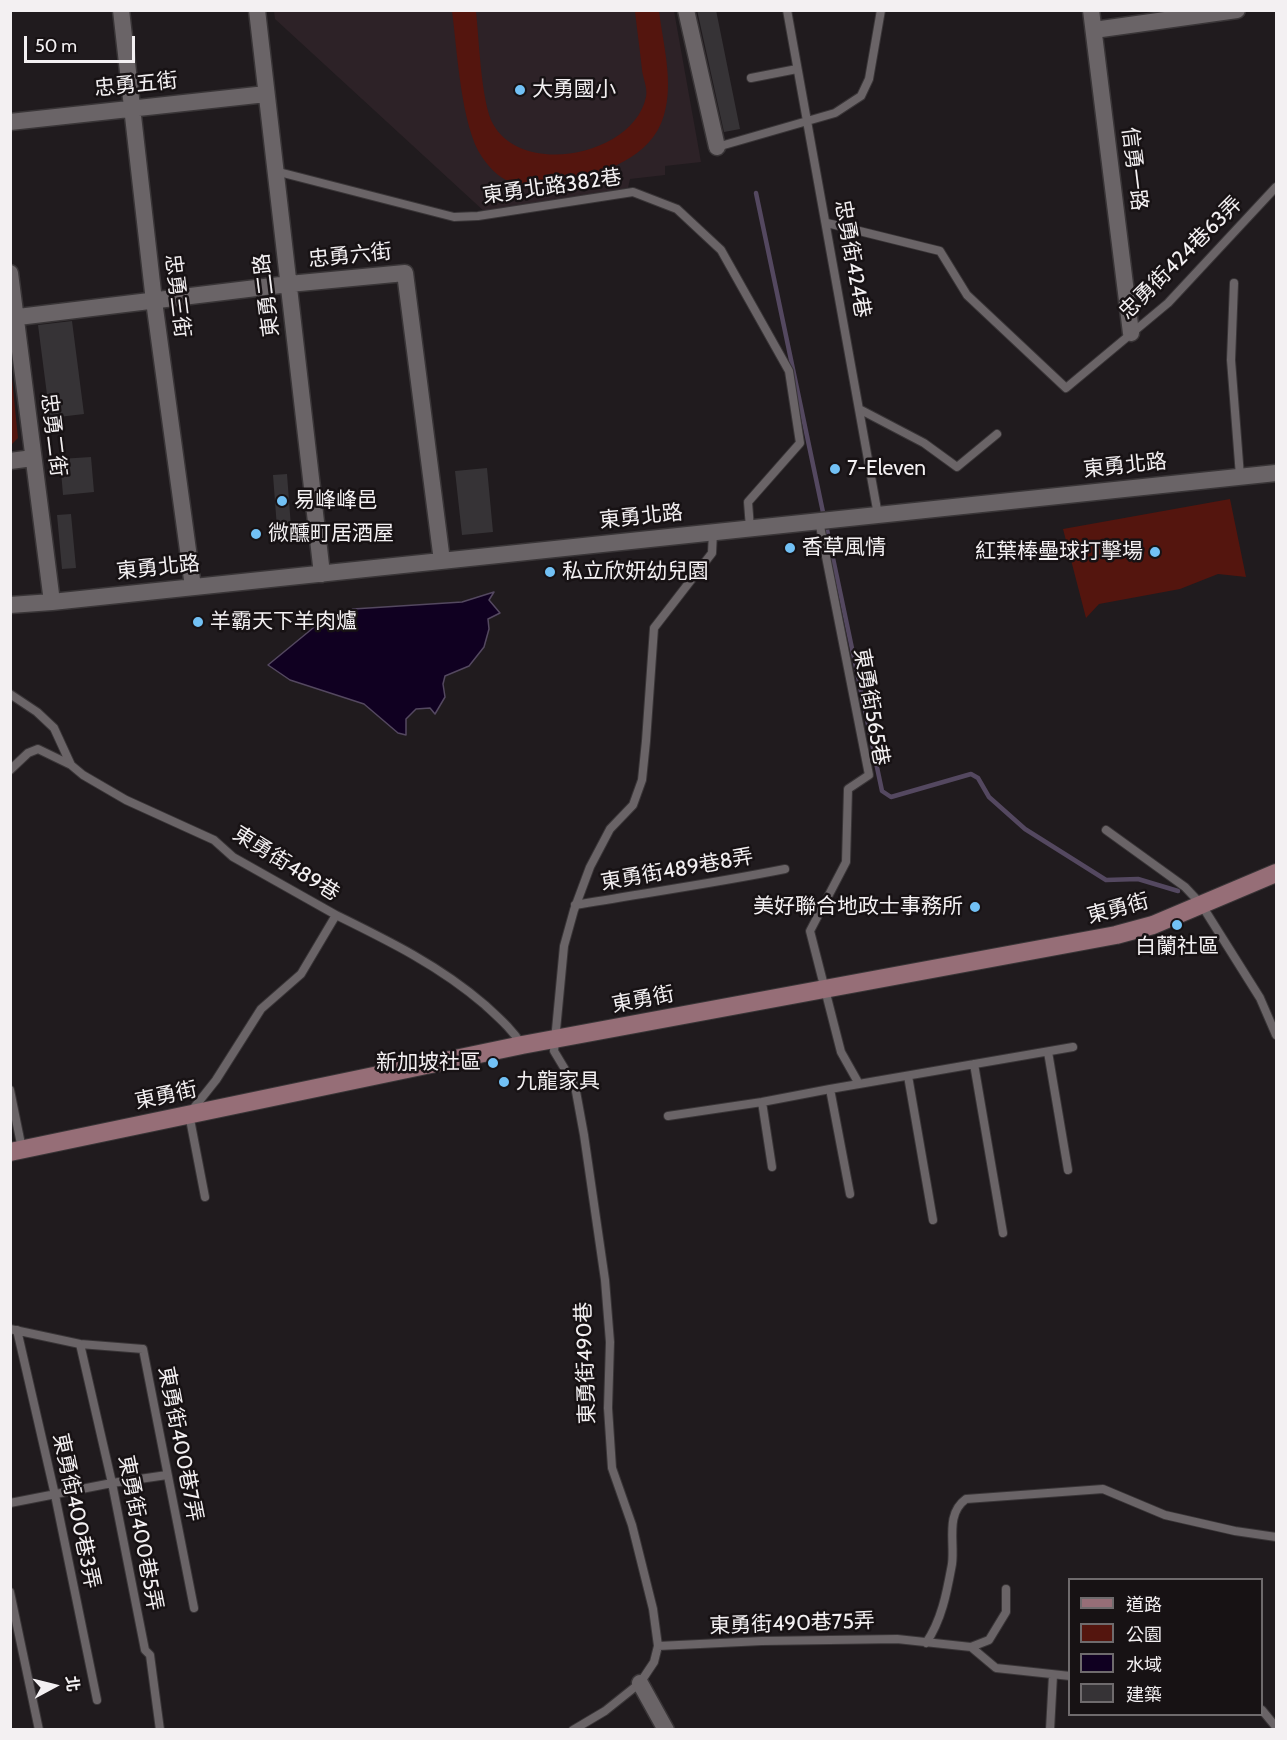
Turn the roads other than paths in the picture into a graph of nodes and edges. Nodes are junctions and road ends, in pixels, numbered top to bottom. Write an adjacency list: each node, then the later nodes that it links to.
1 (121, 10): 12 (street, 忠勇三街)
2 (257, 10): 11 (street, 東勇二路)
3 (686, 10): 15 (street)
4 (787, 10): 9 (lane, 忠勇街424巷)
5 (880, 10): 13 (lane)
6 (1091, 10): 8 (street, 信勇一路)
7 (1237, 10): 8 (street)
8 (1094, 30): 24 (street, 信勇一路)
9 (797, 69): 10 (lane); 13 (lane, 忠勇街424巷)
10 (751, 78)
11 (266, 94): 12 (street, 忠勇五街); 16 (street, 東勇二路)
12 (131, 108): 14 (street, 忠勇五街); 22 (street, 忠勇三街)
13 (807, 121): 15 (lane); 18 (lane, 忠勇街424巷)
14 (10, 122)
15 (717, 147)
16 (274, 171): 21 (street, 東勇二路); 33 (lane, 東勇北路382巷)
17 (1276, 187): 24 (lane, 忠勇街424巷63弄)
18 (827, 223): 24 (lane, 忠勇街424巷63弄); 25 (lane, 忠勇街424巷)
19 (10, 273): 23 (street, 忠勇二街)
20 (1234, 283): 30 (lane)
21 (289, 284): 22 (street, 忠勇六街); 35 (street, 忠勇六街); 36 (street, 東勇二路)
22 (154, 301): 23 (street, 忠勇六街); 37 (street, 忠勇三街)
23 (13, 318): 27 (street, 忠勇二街)
24 (1131, 333)
25 (861, 410): 26 (lane); 31 (lane, 忠勇街424巷)
26 (997, 434)
27 (33, 458): 28 (street); 38 (street, 忠勇二街)
28 (10, 461)
29 (1276, 473): 30 (street, 東勇北路)
30 (1240, 477): 31 (street, 東勇北路)
31 (878, 515): 32 (street, 東勇北路)
32 (825, 520): 33 (street, 東勇北路); 49 (lane, 東勇街565巷)
33 (750, 528): 34 (street, 東勇北路)
34 (713, 532): 35 (street, 東勇北路); 47 (lane)
35 (442, 561): 36 (street, 東勇北路)
36 (322, 574): 37 (street, 東勇北路)
37 (194, 587): 38 (street, 東勇北路)
38 (52, 602): 39 (street, 東勇北路)
39 (10, 605)
40 (10, 694): 41 (lane)
41 (71, 765): 42 (lane, 東勇街489巷); 48 (lane, 東勇街489巷)
42 (10, 770)
43 (1106, 830): 46 (lane)
44 (785, 869): 47 (lane, 東勇街489巷8弄)
45 (1276, 873): 46 (street, 東勇街)
46 (1201, 904): 49 (street, 東勇街); 50 (lane)
47 (575, 905): 51 (lane)
48 (336, 915): 52 (lane); 61 (lane, 東勇街489巷)
49 (824, 990): 51 (street, 東勇街); 57 (lane)
50 (1276, 1035)
51 (555, 1039): 52 (street, 東勇街); 81 (lane, 東勇街490巷)
52 (522, 1045): 61 (street, 東勇街)
53 (1073, 1047): 54 (lane)
54 (1048, 1052): 55 (lane); 65 (lane)
55 (974, 1064): 56 (lane); 69 (lane)
56 (908, 1076): 57 (lane); 68 (lane)
57 (859, 1084): 58 (lane)
58 (830, 1089): 60 (lane); 66 (lane)
59 (10, 1090): 63 (lane)
60 (762, 1102): 62 (lane); 64 (lane)
61 (189, 1114): 63 (street, 東勇街); 67 (lane)
62 (668, 1116)
63 (16, 1151)
64 (772, 1167)
65 (1068, 1170)
66 (850, 1194)
67 (205, 1197)
68 (933, 1220)
69 (1003, 1233)
70 (14, 1329): 71 (lane, 東勇街400巷7弄); 74 (lane, 東勇街400巷3弄)
71 (80, 1344): 72 (lane, 東勇街400巷7弄); 73 (lane, 東勇街400巷5弄)
72 (167, 1475): 73 (lane); 79 (lane, 東勇街400巷7弄)
73 (112, 1483): 74 (lane); 90 (lane, 東勇街400巷5弄)
74 (55, 1495): 75 (lane); 86 (lane, 東勇街400巷3弄)
75 (10, 1503)
76 (1276, 1537): 80 (lane)
77 (1006, 1589): 82 (lane)
78 (10, 1592): 89 (lane)
79 (194, 1608)
80 (927, 1643): 81 (lane, 東勇街490巷75弄); 82 (lane, 東勇街490巷75弄)
81 (658, 1646): 85 (lane)
82 (971, 1647): 83 (lane)
83 (1053, 1675): 84 (lane); 93 (lane)
84 (1068, 1676)
85 (640, 1683): 91 (lane); 92 (street)
86 (97, 1700)
87 (1263, 1711): 88 (lane)
88 (1276, 1727)
89 (39, 1730)
90 (160, 1730)
91 (573, 1730)
92 (666, 1730)
93 (1050, 1730)

